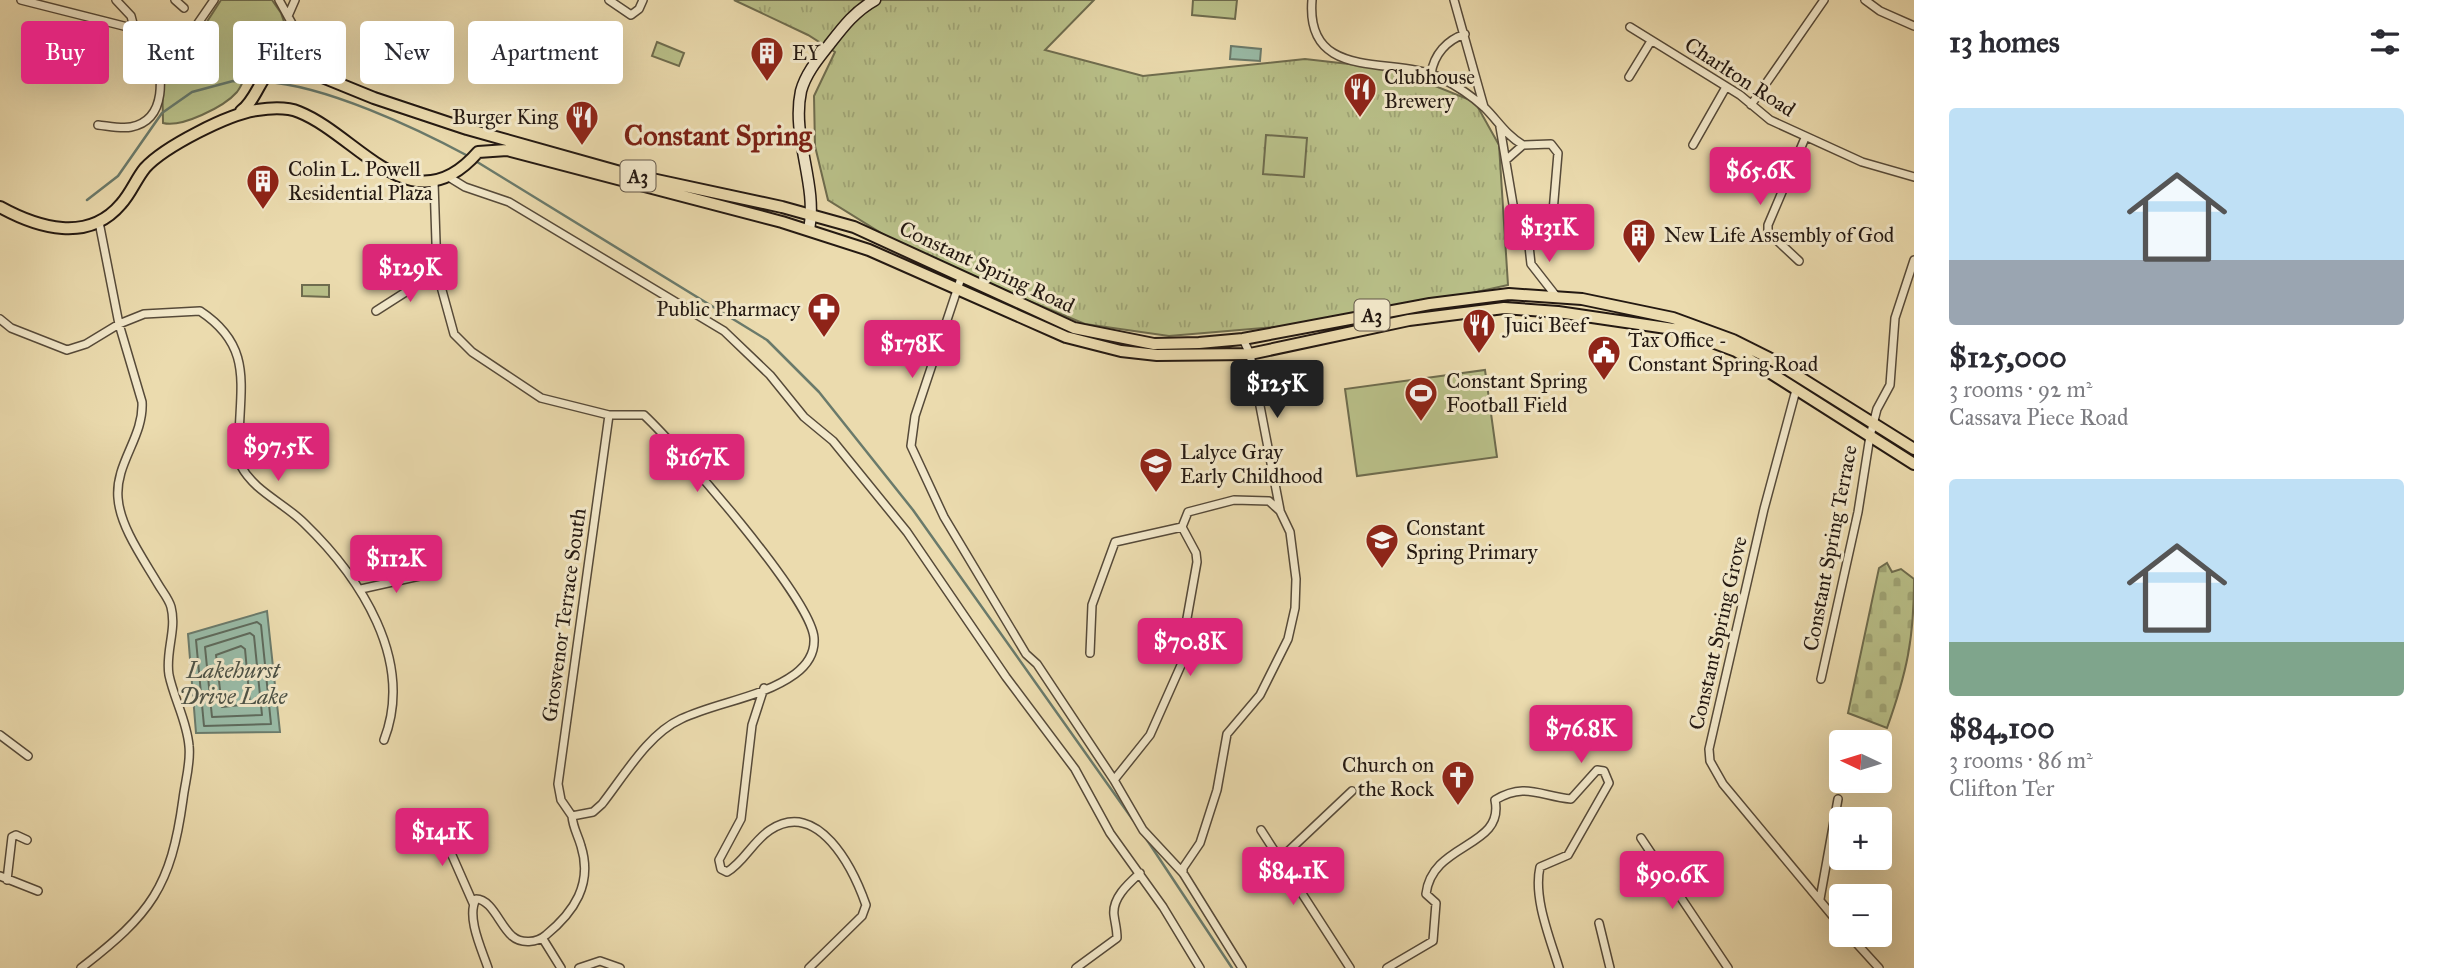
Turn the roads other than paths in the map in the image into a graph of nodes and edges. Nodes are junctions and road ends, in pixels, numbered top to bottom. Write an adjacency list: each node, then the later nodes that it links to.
1 (21, 0): 21 (street)
2 (116, 0): 16 (street)
3 (175, 0): 14 (street)
4 (214, 0): 17 (street)
5 (279, 0): 15 (street)
6 (295, 0): 15 (street)
7 (609, 0): 8 (street)
8 (643, 0)
9 (875, 0): 47 (main road)
10 (1312, 0): 24 (street)
11 (1454, 0): 22 (street)
12 (1824, 0): 32 (street)
13 (1865, 0): 19 (street)
14 (184, 8)
15 (288, 16): 18 (street)
16 (132, 21)
17 (200, 21)
18 (291, 21)
19 (1914, 26)
20 (1630, 27): 23 (street, Charlton Road)
21 (123, 28)
22 (1465, 34): 24 (street); 33 (street)
23 (1651, 41): 25 (street); 29 (street, Charlton Road)
24 (1431, 74): 33 (street)
25 (1629, 77)
26 (160, 84): 36 (street)
27 (262, 84): 30 (main road)
28 (339, 84): 31 (main road, Constant Spring Road / A3)
29 (1726, 87): 32 (street, Charlton Road); 40 (street)
30 (258, 91): 34 (main road); 35 (main road)
31 (374, 98): 41 (main road); 47 (main road, Constant Spring Road / A3)
32 (1751, 105): 38 (street, Charlton Road)
33 (1484, 107): 37 (street)
34 (292, 110): 35 (main road); 45 (main road)
35 (224, 122): 48 (main road)
36 (99, 125)
37 (1499, 127): 39 (street); 42 (street)
38 (1805, 138): 44 (street, Charlton Road); 52 (street)
39 (1523, 145): 42 (street); 50 (street)
40 (1693, 145)
41 (476, 154): 43 (main road); 49 (main road, Constant Spring Road / A3)
42 (1506, 160): 50 (street)
43 (447, 176): 45 (main road); 86 (street)
44 (1914, 177)
45 (434, 182): 53 (street)
46 (0, 207): 48 (main road)
47 (812, 215): 49 (main road); 54 (main road, Constant Spring Road / A3)
48 (99, 222): 58 (street)
49 (809, 230): 54 (main road, Constant Spring Road / A3)
50 (1528, 237): 55 (street)
51 (1914, 260): 63 (street, Constant Spring Terrace)
52 (1799, 261)
53 (437, 272): 56 (street); 62 (street)
54 (958, 283): 59 (main road, Constant Spring Road / A3); 60 (main road, Constant Spring Road / A3); 77 (street)
55 (1556, 296): 59 (main road, Constant Spring Road / A3); 63 (main road, Constant Spring Road / A3)
56 (376, 311)
57 (0, 319): 58 (street)
58 (119, 324): 70 (street); 96 (street)
59 (1244, 339): 60 (street)
60 (1250, 354): 61 (main road, Constant Spring Road / A3); 67 (street)
61 (1796, 390): 64 (main road, Constant Spring Road / A3); 90 (street, Constant Spring Grove)
62 (609, 415): 73 (street); 80 (street, Grosvenor Terrace South)
63 (1873, 424): 64 (street, Constant Spring Terrace); 65 (main road, Constant Spring Road / A3)
64 (1870, 436): 66 (main road, Constant Spring Road / A3); 72 (street, Constant Spring Terrace)
65 (1914, 449)
66 (1914, 464)
67 (1280, 511): 68 (street); 87 (street)
68 (1182, 527): 71 (street); 77 (street)
69 (424, 575): 70 (street)
70 (361, 590): 75 (street)
71 (1090, 653)
72 (1821, 679)
73 (764, 688): 80 (street); 101 (street)
74 (0, 735): 76 (street)
75 (384, 740)
76 (28, 756)
77 (1114, 780): 87 (street)
78 (1352, 791): 85 (street)
79 (1838, 799): 90 (street)
80 (572, 816): 94 (street, Grosvenor Terrace South)
81 (443, 822): 91 (street)
82 (1261, 830): 85 (street)
83 (1641, 838): 109 (street)
84 (27, 840): 88 (street)
85 (1280, 859): 105 (street)
86 (1140, 873): 102 (street); 103 (street)
87 (1183, 873): 104 (street)
88 (4, 878): 89 (street)
89 (37, 891)
90 (1820, 899): 92 (street, Constant Spring Grove)
91 (473, 902): 94 (street); 97 (street)
92 (1829, 911)
93 (1598, 923): 108 (street)
94 (543, 939): 98 (street)
95 (1858, 947): 110 (street)
96 (81, 968)
97 (488, 968)
98 (561, 968)
99 (579, 968): 100 (street)
100 (620, 968)
101 (809, 968)
102 (1076, 968)
103 (1200, 968)
104 (1242, 968)
105 (1350, 968)
106 (1387, 968): 107 (street)
107 (1559, 968)
108 (1610, 968)
109 (1728, 968)
110 (1879, 968)

